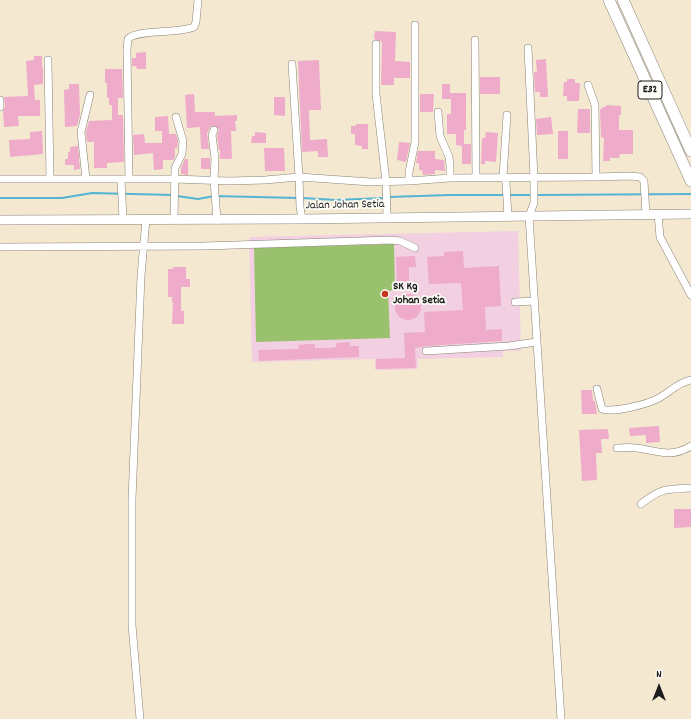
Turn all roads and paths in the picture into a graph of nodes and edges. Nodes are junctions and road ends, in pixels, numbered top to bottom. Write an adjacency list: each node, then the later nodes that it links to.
1 (198, 0): 24 (street)
2 (609, 0): 31 (highway, E32)
3 (623, 0): 18 (highway, E32)
4 (415, 25): 30 (street)
5 (475, 40): 20 (street)
6 (376, 44): 34 (street)
7 (528, 48): 28 (street)
8 (48, 60): 22 (street)
9 (292, 64): 26 (street)
10 (588, 85): 21 (street)
11 (90, 95): 23 (street)
12 (0, 100): 13 (street)
13 (0, 107)
14 (438, 112): 19 (street)
15 (508, 115): 27 (street)
16 (176, 117): 29 (street)
17 (214, 130): 33 (street)
18 (691, 151)
19 (450, 178): 20 (street); 30 (street)
20 (476, 178): 27 (street)
21 (596, 178): 28 (street); 38 (street)
22 (50, 179): 23 (street); 25 (street)
23 (86, 179): 32 (street)
24 (129, 179): 29 (street); 32 (street)
25 (0, 180)
26 (299, 180): 33 (street); 34 (street); 44 (street)
27 (504, 180): 28 (street); 40 (street)
28 (534, 180): 39 (street)
29 (174, 181): 33 (street); 37 (street)
30 (409, 181): 34 (street)
31 (691, 181)
32 (121, 182): 42 (street)
33 (214, 182): 46 (street)
34 (386, 184): 41 (street)
35 (658, 214): 36 (main road, Jalan Johan Setia); 38 (main road, Jalan Johan Setia); 50 (street)
36 (691, 214)
37 (174, 215): 43 (main road, Jalan Johan Setia); 46 (main road, Jalan Johan Setia)
38 (646, 215): 39 (main road, Jalan Johan Setia)
39 (529, 216): 40 (main road, Jalan Johan Setia); 51 (street)
40 (508, 217): 41 (main road, Jalan Johan Setia)
41 (387, 218): 44 (main road, Jalan Johan Setia)
42 (123, 219): 43 (main road, Jalan Johan Setia); 45 (main road, Jalan Johan Setia)
43 (146, 219): 48 (street)
44 (302, 219): 46 (main road, Jalan Johan Setia)
45 (0, 220)
46 (217, 220)
47 (0, 246): 48 (street)
48 (143, 246): 49 (street); 61 (street)
49 (415, 248)
50 (691, 295)
51 (534, 301): 52 (street); 53 (street)
52 (516, 302)
53 (536, 342): 54 (street); 62 (street)
54 (426, 351)
55 (691, 380): 56 (street)
56 (597, 390)
57 (691, 446): 58 (street)
58 (617, 448)
59 (691, 488): 60 (street)
60 (641, 504)
61 (140, 719)
62 (561, 719)

